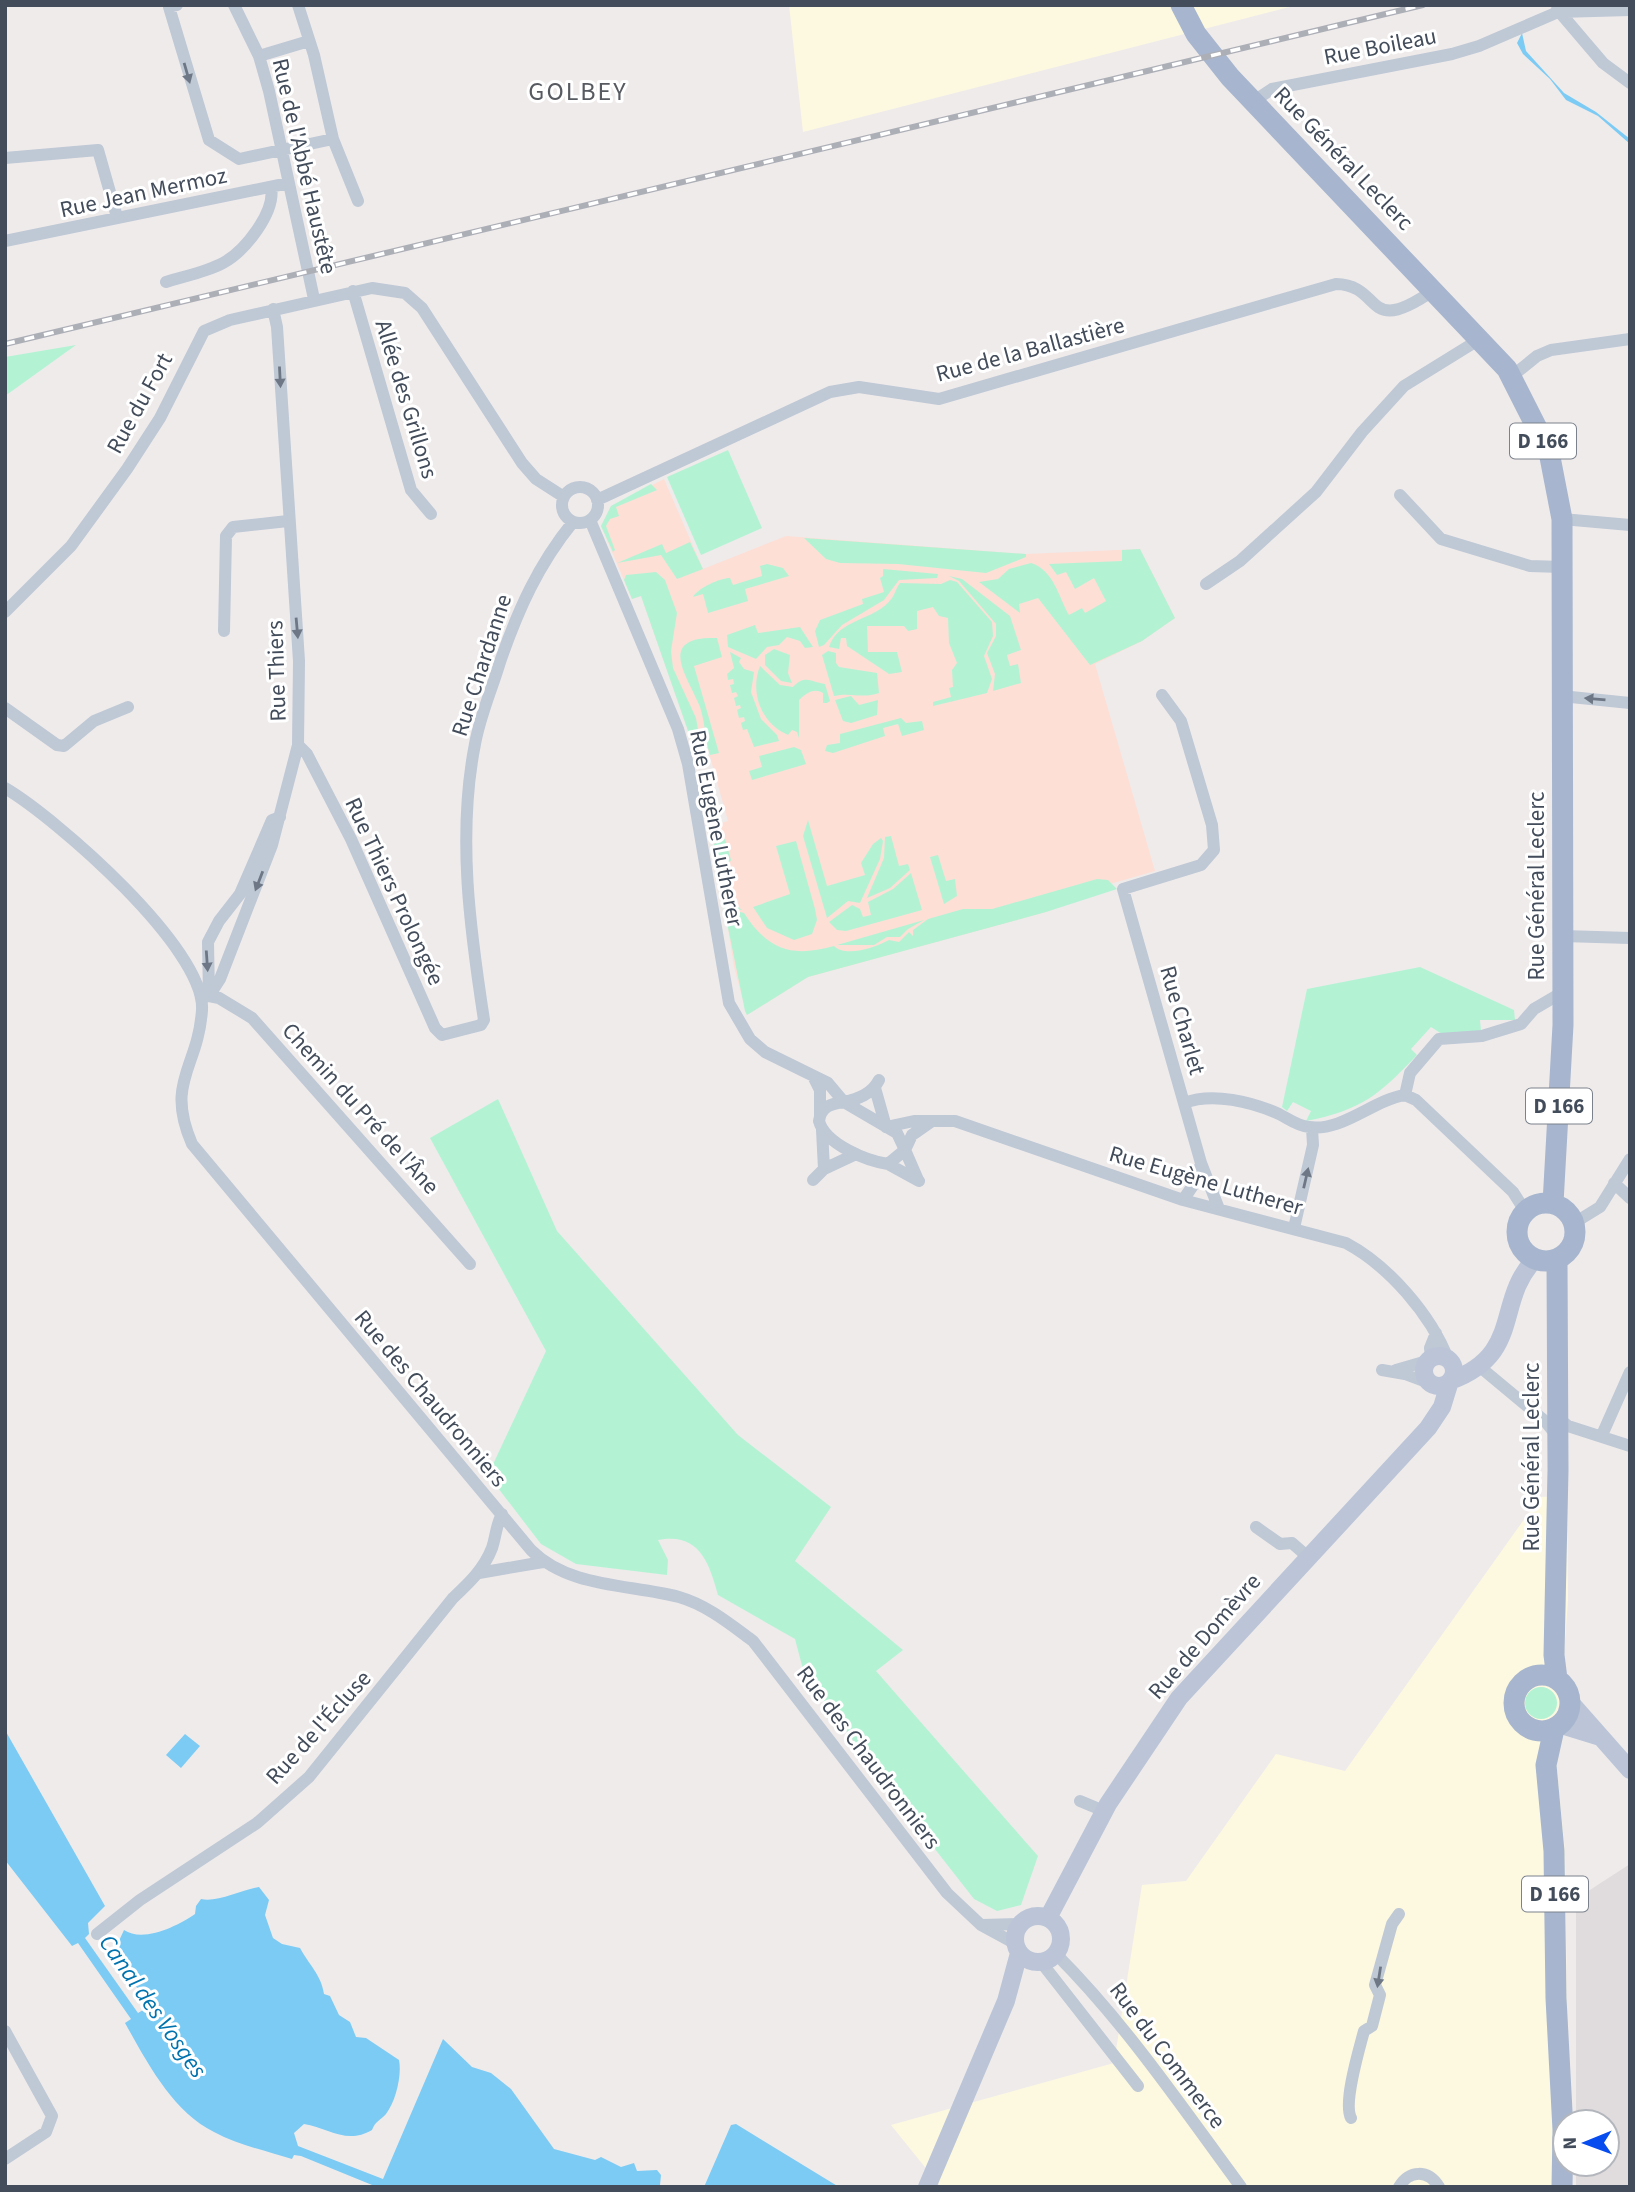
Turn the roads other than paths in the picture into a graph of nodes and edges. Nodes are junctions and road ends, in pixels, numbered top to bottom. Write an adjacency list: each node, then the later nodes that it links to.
1 (234, 5): 8 (street, Rue de l'Abbé Haustête)
2 (298, 5): 7 (street)
3 (1181, 5): 10 (main road, Rue Général Leclerc / D 166)
4 (173, 6): 12 (street, one-way to 12)
5 (1557, 9): 6 (street); 9 (street); 10 (street, Rue Boileau)
6 (1630, 10)
7 (309, 41): 8 (street); 11 (street)
8 (259, 56): 12 (street, Rue de l'Abbé Haustête)
9 (1630, 83)
10 (1254, 101): 20 (main road, Rue Général Leclerc / D 166)
11 (333, 139): 12 (street); 16 (street)
12 (282, 149): 14 (street, Rue de l'Abbé Haustête)
13 (5, 158): 17 (street)
14 (289, 183): 15 (street, Rue Jean Mermoz); 22 (street, Rue de l'Abbé Haustête)
15 (271, 187): 17 (street, Rue Jean Mermoz); 19 (street)
16 (358, 201)
17 (117, 217): 18 (street, Rue Jean Mermoz)
18 (5, 241)
19 (166, 282)
20 (1434, 290): 24 (main road, Rue Général Leclerc / D 166); 29 (street, Rue de la Ballastière)
21 (353, 291): 22 (street); 28 (street); 30 (street, Allée des Grillons)
22 (314, 299): 23 (street, Rue du Fort)
23 (273, 309): 33 (street, Rue Thiers, one-way to 33); 38 (street, Rue du Fort)
24 (1480, 339): 26 (main road, Rue Général Leclerc / D 166); 37 (street)
25 (1630, 339): 26 (street)
26 (1511, 377): 31 (main road, Rue Général Leclerc / D 166)
27 (1400, 495): 36 (street)
28 (564, 497): 29 (street); 34 (street)
29 (597, 500): 32 (street)
30 (431, 514)
31 (1562, 519): 35 (street); 36 (main road, Rue Général Leclerc / D 166)
32 (590, 520): 34 (street); 53 (street, Rue Eugène Lutherer)
33 (288, 522): 39 (street); 45 (street, Rue Thiers, one-way to 45)
34 (573, 522): 52 (street, Rue Chardanne)
35 (1630, 525)
36 (1562, 567): 41 (main road, Rue Général Leclerc / D 166)
37 (1206, 584)
38 (5, 612)
39 (224, 631)
40 (1162, 695): 56 (street, Rue Charlet)
41 (1561, 696): 42 (street, one-way to 41); 48 (main road, Rue Général Leclerc / D 166)
42 (1630, 702)
43 (128, 707): 44 (street)
44 (5, 708)
45 (298, 745): 47 (street, Rue Thiers); 52 (street, Rue Thiers Prolongée)
46 (5, 788): 51 (street)
47 (280, 817): 51 (street, Rue Thiers, one-way to 51); 51 (street, Rue Thiers, one-way to 51)
48 (1563, 936): 49 (street); 50 (main road, Rue Général Leclerc / D 166)
49 (1630, 938)
50 (1563, 992): 54 (street); 72 (main road, Rue Général Leclerc / D 166)
51 (205, 997): 79 (street, Chemin du Pré de l'Âne); 89 (street, Rue des Chaudronniers)
52 (464, 1031)
53 (813, 1076): 55 (street, Rue Eugène Lutherer); 57 (street)
54 (1405, 1095): 60 (street); 74 (street)
55 (844, 1102): 57 (street); 59 (street, Rue Eugène Lutherer); 59 (street)
56 (1184, 1102): 60 (street); 65 (street, Rue Charlet)
57 (820, 1116): 61 (street)
58 (932, 1121): 59 (street, Rue Eugène Lutherer); 62 (street); 71 (street, Rue Eugène Lutherer)
59 (886, 1127): 62 (street)
60 (1311, 1128): 76 (street, one-way to 60)
61 (822, 1130): 63 (street); 67 (street)
62 (905, 1150): 66 (street); 66 (street)
63 (856, 1154): 66 (street); 67 (street)
64 (1630, 1159): 69 (street)
65 (1202, 1163): 71 (street); 73 (street, Rue Charlet)
66 (888, 1164)
67 (824, 1170): 68 (street)
68 (813, 1180)
69 (1614, 1183): 70 (street); 75 (street)
70 (1630, 1198)
71 (1183, 1200): 73 (street, Rue Eugène Lutherer)
72 (1553, 1203): 74 (main road); 75 (main road)
73 (1219, 1209): 76 (street, Rue Eugène Lutherer)
74 (1525, 1211): 77 (main road)
75 (1574, 1223): 78 (main road)
76 (1294, 1228): 80 (street, Rue Eugène Lutherer)
77 (1535, 1259): 78 (main road); 81 (street)
78 (1557, 1259): 86 (main road, Rue Général Leclerc)
79 (470, 1264)
80 (1435, 1359): 81 (street); 83 (street); 84 (street); 84 (street)
81 (1481, 1364): 83 (street); 86 (street)
82 (1630, 1372): 87 (street)
83 (1450, 1381): 84 (street); 85 (street, Rue de Domèvre)
84 (1429, 1383): 85 (street)
85 (1437, 1415): 91 (street, Rue de Domèvre)
86 (1558, 1427): 87 (street); 94 (main road, Rue Général Leclerc)
87 (1602, 1435): 88 (street)
88 (1630, 1446)
89 (502, 1514): 92 (street, Rue des Chaudronniers); 93 (street, Rue de l'Écluse)
90 (1256, 1527): 91 (street)
91 (1308, 1557): 104 (street, Rue de Domèvre)
92 (542, 1562): 93 (street); 108 (street, Rue des Chaudronniers)
93 (479, 1573): 109 (street, Rue de l'Écluse)
94 (1556, 1613): 95 (main road, Rue Général Leclerc); 96 (main road, Rue Général Leclerc)
95 (1531, 1678): 96 (main road); 98 (main road)
96 (1557, 1679): 97 (main road)
97 (1570, 1702): 99 (main road); 100 (street)
98 (1523, 1724): 99 (main road); 102 (main road, D 166)
99 (1557, 1727): 100 (street); 102 (main road, D 166)
100 (1600, 1737): 101 (street)
101 (1630, 1770)
102 (1547, 1791): 112 (main road, D 166)
103 (1080, 1801): 104 (street)
104 (1104, 1811): 106 (street, Rue de Domèvre)
105 (1399, 1914): 116 (street, one-way to 116)
106 (1048, 1918): 107 (street); 111 (street)
107 (1020, 1924): 108 (street); 110 (street)
108 (981, 1925): 110 (street, Rue des Chaudronniers)
109 (97, 1934)
110 (1017, 1949): 111 (street); 113 (street)
111 (1044, 1960): 113 (street); 115 (street); 119 (street, Rue du Commerce)
112 (1556, 1998): 122 (main road, D 166); 123 (main road, D 166)
113 (1006, 2001): 118 (street)
114 (5, 2031): 117 (street)
115 (1138, 2086)
116 (1351, 2118)
117 (5, 2159)
118 (927, 2187)
119 (1241, 2187)
120 (1399, 2187): 121 (street)
121 (1438, 2187)
122 (1550, 2187)
123 (1562, 2187)

